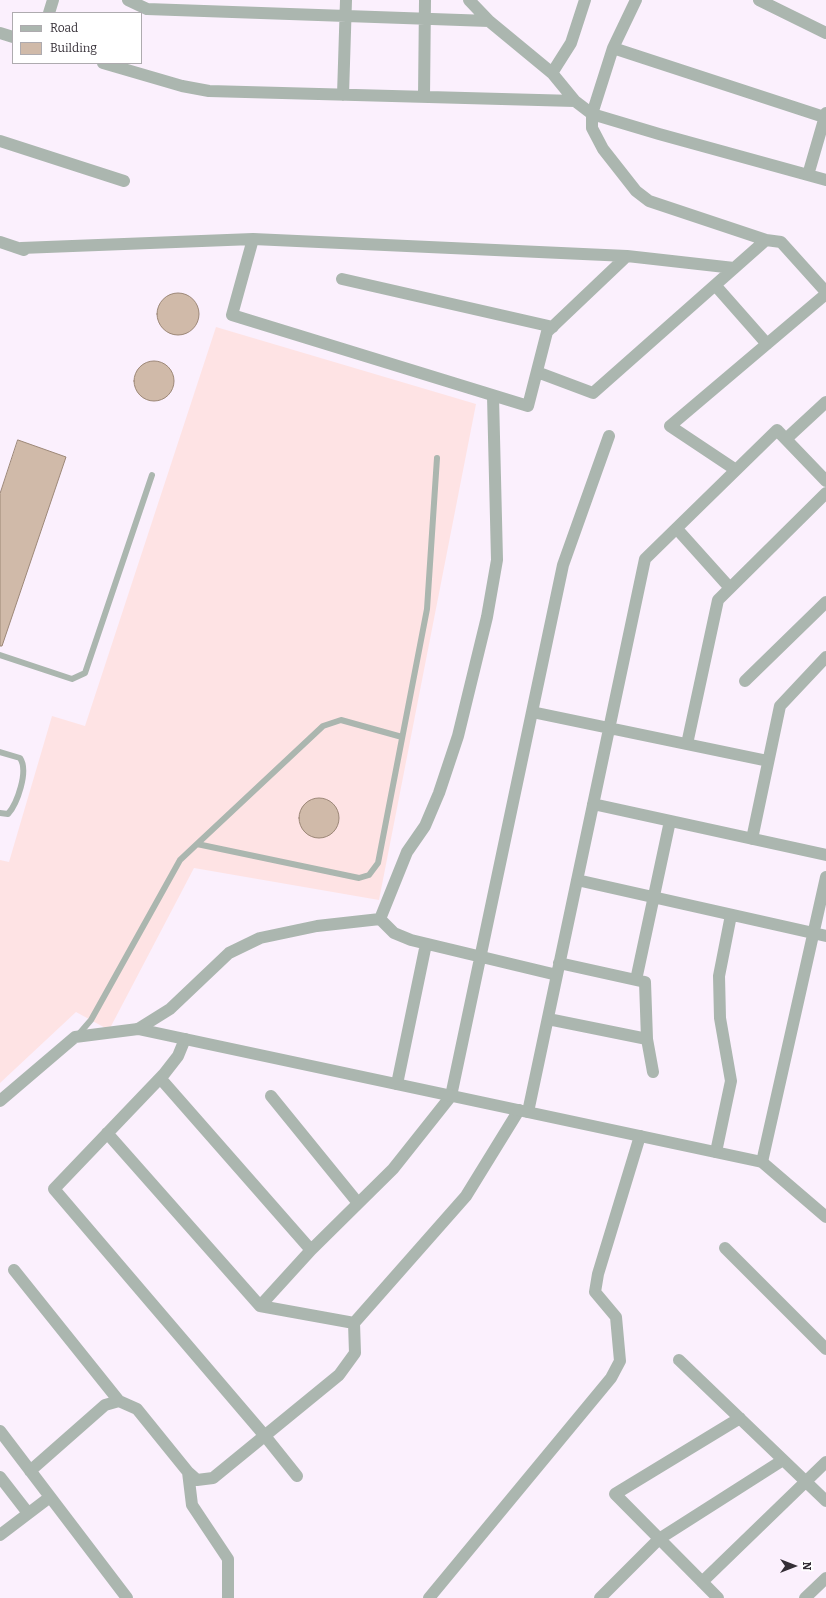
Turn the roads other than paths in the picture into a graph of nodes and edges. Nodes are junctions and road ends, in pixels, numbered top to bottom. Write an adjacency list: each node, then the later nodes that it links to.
1 (52, 0): 10 (street)
2 (128, 0): 11 (street)
3 (346, 0): 11 (street)
4 (425, 0): 12 (street)
5 (469, 0): 13 (street)
6 (585, 0): 19 (street)
7 (636, 0): 17 (street)
8 (759, 0): 9 (street)
9 (780, 4): 15 (street)
10 (49, 12)
11 (345, 16): 12 (street); 20 (street)
12 (425, 19): 13 (street); 21 (street)
13 (489, 21): 19 (street)
14 (0, 33): 16 (street)
15 (826, 33)
16 (12, 37)
17 (613, 48): 23 (street); 24 (street)
18 (107, 64): 20 (street)
19 (552, 73): 22 (street)
20 (343, 95): 21 (street)
21 (424, 97): 22 (street)
22 (575, 101): 23 (street)
23 (592, 114): 26 (street); 30 (street)
24 (825, 115): 26 (street)
25 (0, 141): 28 (street)
26 (808, 175): 27 (street)
27 (826, 180)
28 (124, 181)
29 (253, 239): 31 (street); 32 (street); 40 (street)
30 (766, 240): 33 (street); 36 (street)
31 (0, 242)
32 (627, 256): 33 (street); 37 (street)
33 (734, 268): 35 (street)
34 (342, 279): 37 (street)
35 (715, 285): 38 (street); 39 (street)
36 (826, 293): 38 (street)
37 (553, 327): 39 (street)
38 (767, 344): 45 (street)
39 (537, 372): 40 (street)
40 (493, 396): 71 (street)
41 (826, 402): 43 (street)
42 (609, 436): 55 (street)
43 (786, 439): 45 (street); 47 (street)
44 (437, 458): 57 (lane)
45 (736, 470): 49 (street)
46 (152, 475): 52 (lane)
47 (826, 481)
48 (826, 493): 50 (street)
49 (677, 529): 50 (street); 56 (street)
50 (730, 588): 58 (street)
51 (826, 602): 54 (street)
52 (0, 654)
53 (826, 657): 60 (street)
54 (745, 681)
55 (532, 712): 56 (street); 75 (street)
56 (610, 728): 58 (street); 61 (street)
57 (402, 737): 65 (lane); 65 (lane)
58 (687, 744): 60 (street)
59 (0, 752): 62 (lane)
60 (768, 761): 64 (street)
61 (593, 804): 63 (street); 68 (street)
62 (0, 813)
63 (670, 821): 64 (street); 69 (street)
64 (752, 839): 66 (street)
65 (197, 844): 80 (lane)
66 (826, 854)
67 (826, 877): 72 (street)
68 (577, 880): 69 (street); 76 (street)
69 (654, 898): 70 (street); 77 (street)
70 (731, 915): 72 (street); 92 (street)
71 (380, 919): 74 (street); 79 (street)
72 (814, 933): 73 (street); 93 (street)
73 (826, 936)
74 (426, 944): 75 (street); 85 (street)
75 (480, 957): 76 (street); 87 (street)
76 (558, 969): 77 (street); 78 (street)
77 (636, 980): 82 (street)
78 (548, 1019): 82 (street); 89 (street)
79 (138, 1029): 80 (street); 81 (street)
80 (75, 1037): 88 (street)
81 (185, 1039): 84 (street); 85 (street)
82 (647, 1039): 83 (street)
83 (653, 1072)
84 (160, 1078): 90 (street); 97 (street)
85 (397, 1084): 87 (street)
86 (271, 1096): 94 (street)
87 (452, 1096): 89 (street); 94 (street)
88 (0, 1100)
89 (523, 1111): 91 (street); 100 (street)
90 (108, 1133): 99 (street); 106 (street)
91 (640, 1136): 92 (street); 123 (street)
92 (716, 1152): 93 (street)
93 (762, 1162): 95 (street)
94 (358, 1203): 97 (street)
95 (826, 1218)
96 (725, 1248): 101 (street)
97 (311, 1250): 99 (street)
98 (14, 1270): 103 (street)
99 (260, 1306): 100 (street)
100 (354, 1323): 106 (street)
101 (826, 1349)
102 (679, 1360): 104 (street)
103 (120, 1401): 109 (street); 110 (street)
104 (740, 1418): 107 (street); 118 (street)
105 (0, 1431): 109 (street)
106 (265, 1436): 110 (street); 111 (street)
107 (783, 1460): 113 (street); 118 (street)
108 (826, 1462): 113 (street)
109 (30, 1471): 114 (street)
110 (188, 1472): 122 (street)
111 (297, 1476)
112 (0, 1477): 116 (street)
113 (806, 1482): 115 (street); 120 (street)
114 (50, 1497): 116 (street); 121 (street)
115 (826, 1501)
116 (28, 1514): 117 (street)
117 (0, 1535)
118 (659, 1539): 120 (street); 124 (street)
119 (826, 1578): 126 (street)
120 (702, 1582): 125 (street)
121 (127, 1598)
122 (228, 1598)
123 (429, 1598)
124 (600, 1598)
125 (718, 1598)
126 (805, 1598)

